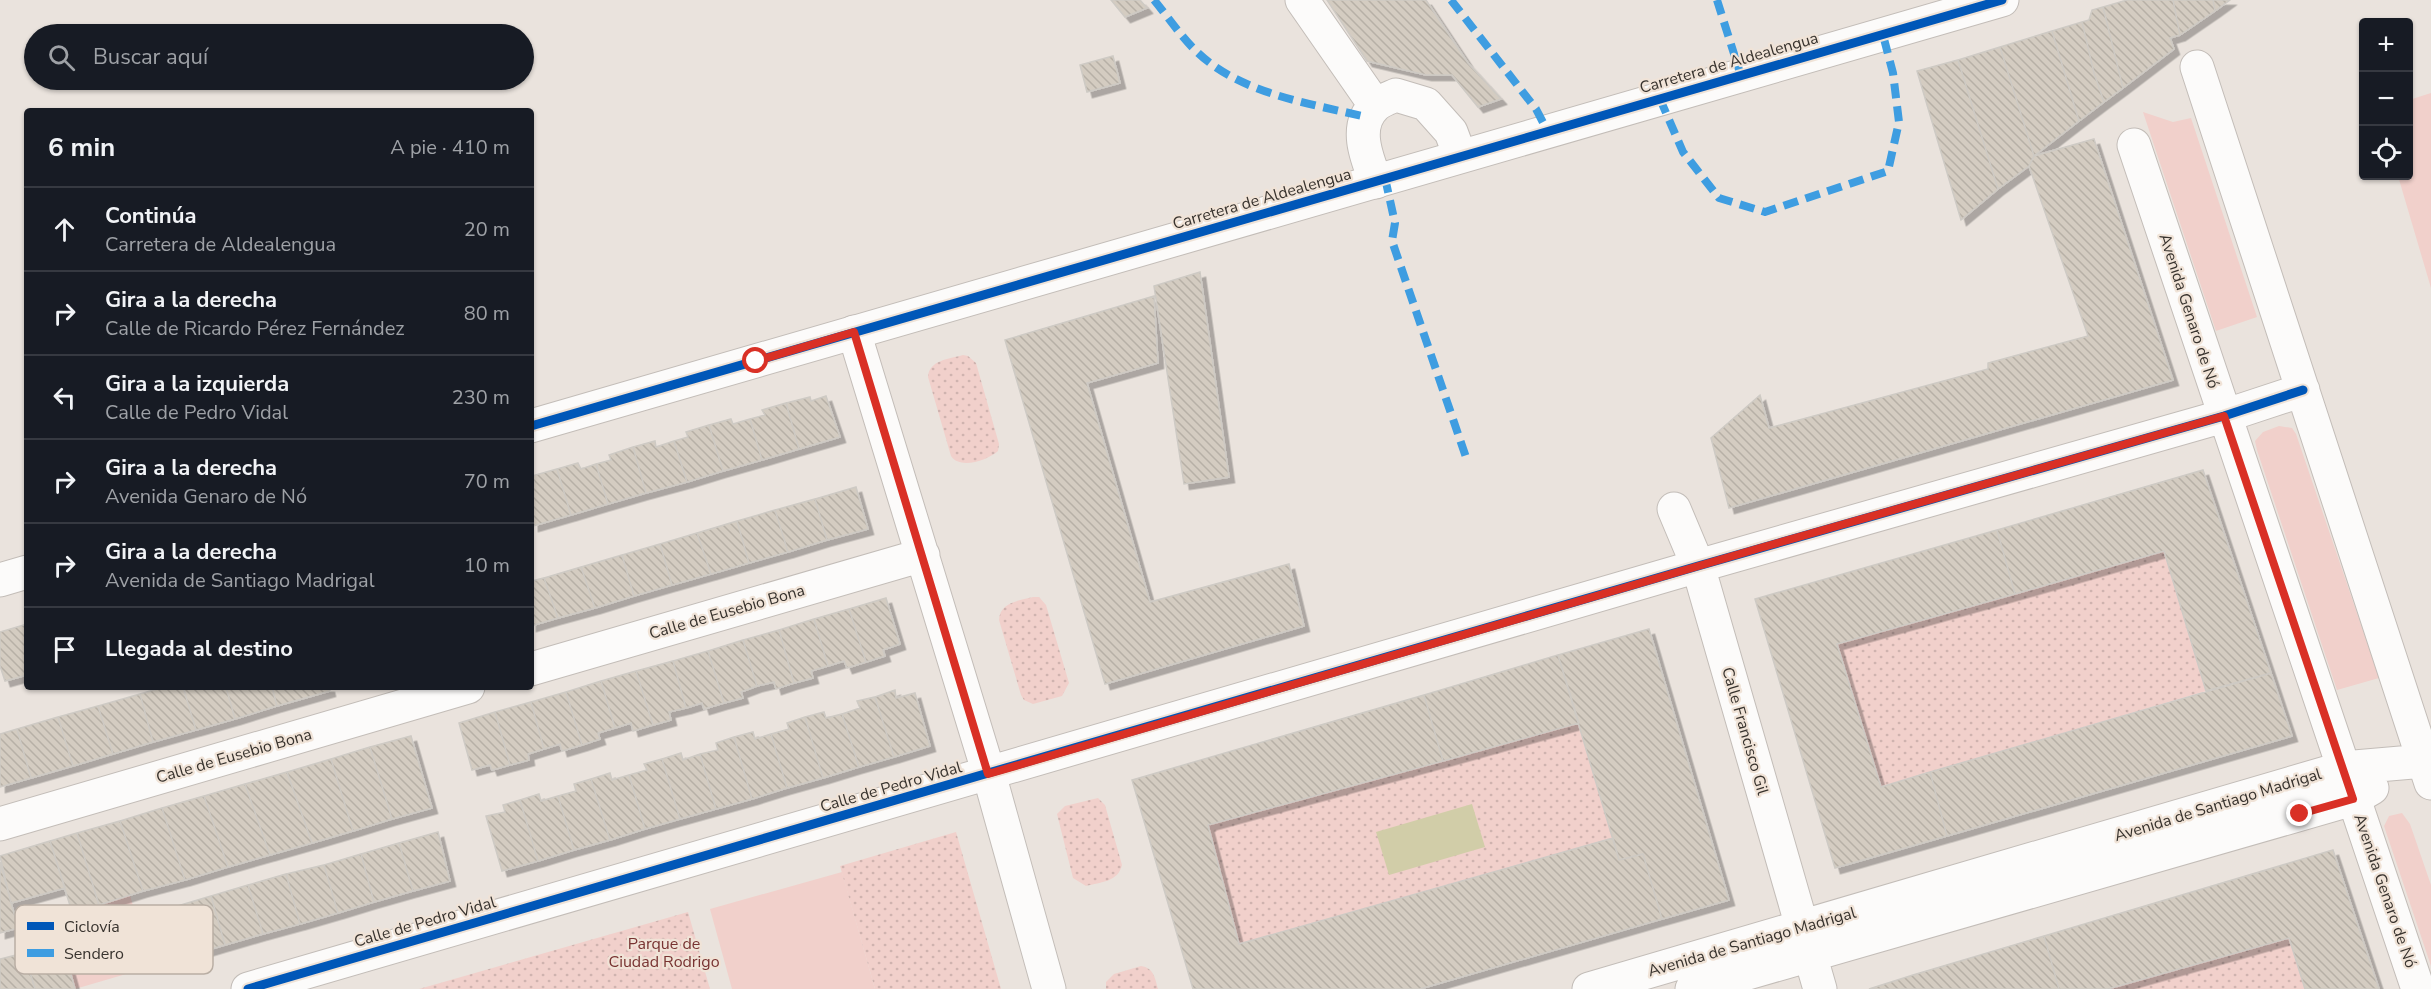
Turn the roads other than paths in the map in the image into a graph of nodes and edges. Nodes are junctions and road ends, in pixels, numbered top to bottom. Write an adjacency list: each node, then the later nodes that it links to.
1 (1302, 0): 4 (street)
2 (2002, 0): 6 (street, Carretera de Aldealengua)
3 (2197, 67): 9 (street)
4 (1375, 105): 6 (street); 7 (street)
5 (2134, 145): 10 (street, Avenida Genaro de Nó)
6 (1460, 156): 7 (street, Carretera de Aldealengua)
7 (1376, 182): 8 (street, Carretera de Aldealengua)
8 (854, 332): 11 (street, Carretera de Aldealengua); 13 (street)
9 (2303, 390): 10 (street, Calle de Pedro Vidal); 20 (street)
10 (2224, 416): 14 (street, Calle de Pedro Vidal); 19 (street, Avenida Genaro de Nó)
11 (534, 425)
12 (1674, 509): 14 (street, Calle Francisco Gil)
13 (923, 555): 17 (street, Calle de Eusebio Bona); 21 (street)
14 (1698, 566): 21 (street, Calle de Pedro Vidal); 24 (street, Calle Francisco Gil)
15 (24, 573): 16 (street)
16 (0, 580)
17 (534, 668)
18 (458, 690): 23 (street, Calle de Eusebio Bona)
19 (2343, 768): 20 (street, Avenida de Santiago Madrigal); 22 (street, Avenida Genaro de Nó); 24 (street, Avenida de Santiago Madrigal)
20 (2427, 772): 22 (street, Avenida de Santiago Madrigal)
21 (988, 774): 25 (street, Calle de Pedro Vidal); 26 (street)
22 (2353, 799): 24 (street, Avenida de Santiago Madrigal); 30 (street, Avenida Genaro de Nó)
23 (0, 825)
24 (1806, 942): 27 (street, Avenida de Santiago Madrigal); 28 (street, Avenida de Santiago Madrigal); 29 (street, Calle Francisco Gil)
25 (248, 989)
26 (1049, 989)
27 (1589, 989)
28 (1692, 989)
29 (1820, 989)
30 (2418, 989)

